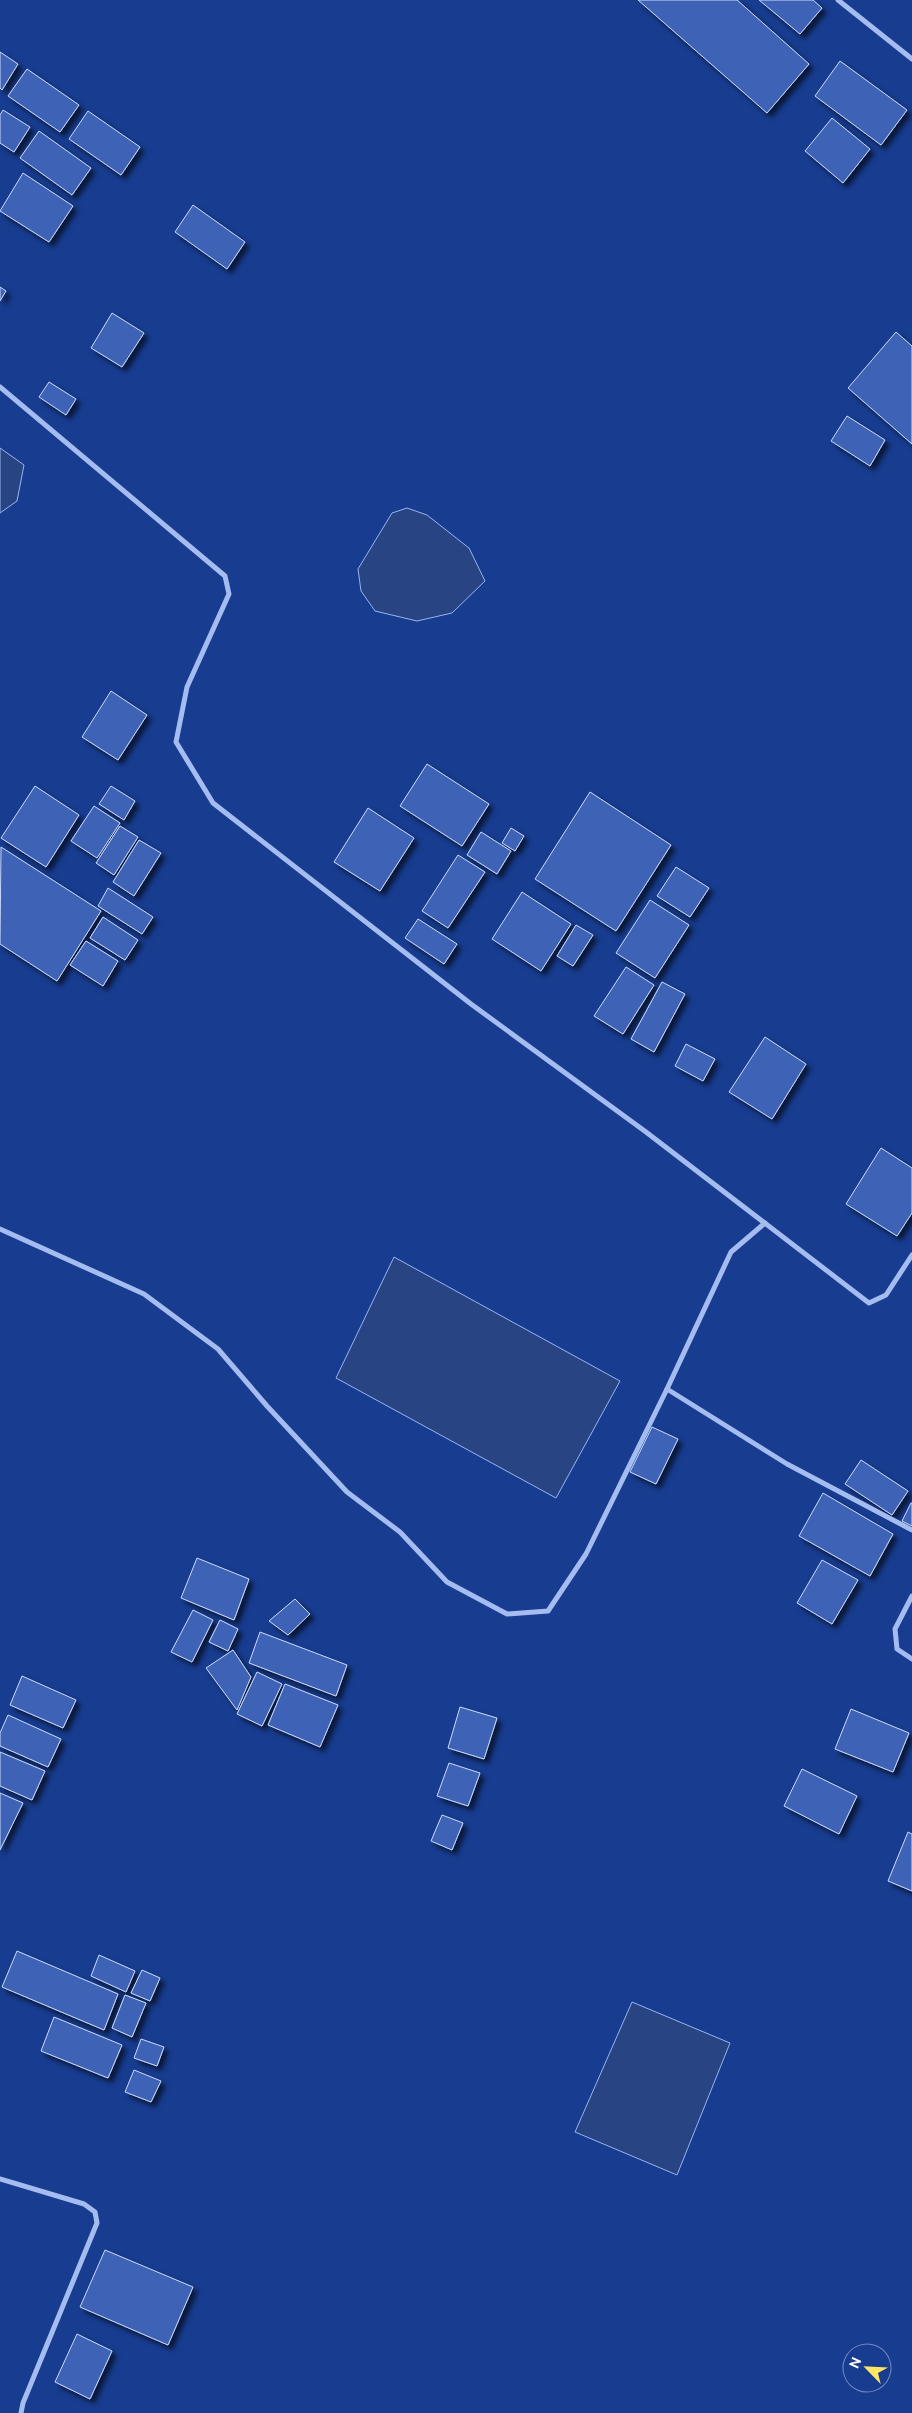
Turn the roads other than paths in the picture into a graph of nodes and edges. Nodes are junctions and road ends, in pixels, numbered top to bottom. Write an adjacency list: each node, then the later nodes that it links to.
1 (838, 0): 2 (street)
2 (912, 59)
3 (0, 387): 4 (street)
4 (765, 1223): 6 (street); 7 (street)
5 (0, 1229): 7 (street)
6 (912, 1255)
7 (667, 1389): 8 (street)
8 (912, 1530)
9 (912, 1596): 10 (street)
10 (912, 1659)
11 (0, 2179): 12 (street)
12 (20, 2413)

